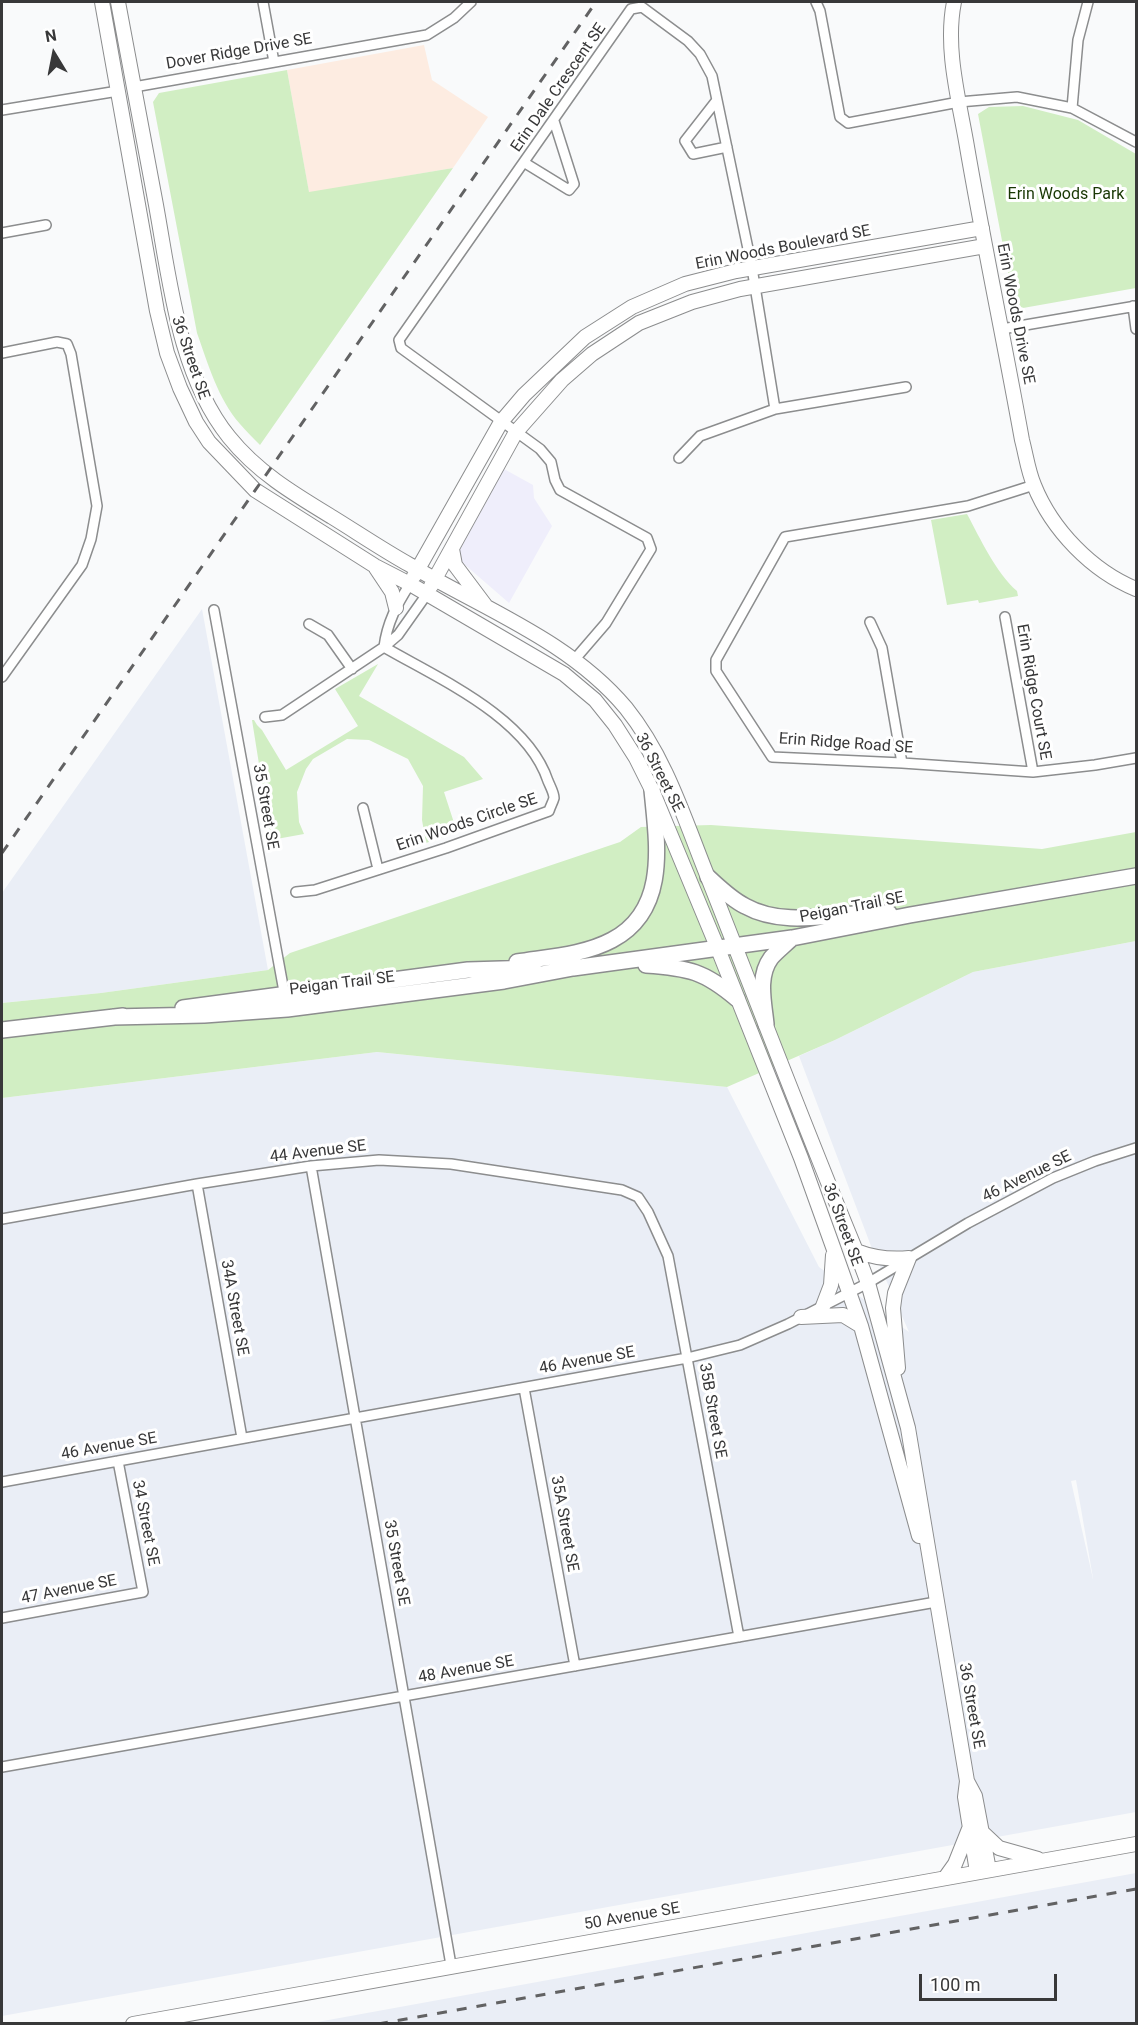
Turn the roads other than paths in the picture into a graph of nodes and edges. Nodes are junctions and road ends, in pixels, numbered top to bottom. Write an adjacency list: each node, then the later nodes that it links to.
1 (102, 2): 10 (street, 36 Street SE)
2 (118, 2): 9 (street, 36 Street SE)
3 (263, 2): 8 (street)
4 (471, 2): 8 (street, Dover Ridge Drive SE)
5 (816, 2): 12 (street)
6 (954, 2): 12 (street, Erin Woods Drive SE)
7 (1088, 2): 13 (street)
8 (274, 62): 9 (street, Dover Ridge Drive SE)
9 (134, 87): 10 (street, Dover Ridge Drive SE); 37 (street, 36 Street SE)
10 (118, 91): 14 (street, Dover Ridge Drive SE); 36 (street, 36 Street SE)
11 (717, 100): 15 (street, Erin Dale Crescent SE); 17 (street, Erin Dale Crescent SE); 17 (street)
12 (959, 102): 13 (street); 20 (street, Erin Woods Drive SE)
13 (1072, 108): 16 (street)
14 (2, 110)
15 (554, 121): 18 (street, Erin Dale Crescent SE); 18 (street)
16 (1137, 142)
17 (728, 147): 23 (street, Erin Dale Crescent SE)
18 (525, 162): 31 (street, Erin Dale Crescent SE)
19 (46, 225): 21 (street)
20 (982, 228): 22 (street, Erin Woods Drive SE); 23 (street, Erin Woods Boulevard SE)
21 (2, 233)
22 (985, 246): 24 (street, Erin Woods Boulevard SE); 26 (street, Erin Woods Drive SE)
23 (752, 268): 24 (street, Erin Dale Crescent SE); 31 (street, Erin Woods Boulevard SE)
24 (755, 285): 30 (street, Erin Dale Crescent SE); 32 (street, Erin Woods Boulevard SE)
25 (1135, 306): 26 (street); 27 (street)
26 (1002, 329): 34 (street, Erin Woods Drive SE)
27 (1137, 329)
28 (2, 353): 51 (street)
29 (906, 387): 30 (street)
30 (776, 409): 33 (street)
31 (501, 422): 32 (street, Erin Dale Crescent SE); 37 (street, Erin Woods Boulevard SE)
32 (516, 432): 35 (street, Erin Woods Boulevard SE); 49 (street, Erin Dale Crescent SE)
33 (679, 458)
34 (1034, 485): 40 (street, Erin Woods Drive SE); 54 (street, Erin Ridge Road SE)
35 (452, 549): 38 (street, Erin Woods Boulevard SE); 43 (street)
36 (375, 566): 39 (street, 36 Street SE); 42 (street)
37 (418, 570): 38 (street, 36 Street SE); 39 (street, Erin Woods Boulevard SE)
38 (435, 580): 41 (street, Erin Woods Boulevard SE); 43 (street, 36 Street SE)
39 (410, 584): 41 (street, 36 Street SE); 42 (street)
40 (1137, 589)
41 (427, 594): 48 (street); 56 (street, 36 Street SE)
42 (396, 608): 48 (street)
43 (488, 609): 49 (street, 36 Street SE)
44 (214, 610): 69 (street, 35 Street SE)
45 (1005, 617): 55 (street, Erin Ridge Court SE)
46 (870, 622): 54 (street)
47 (309, 624): 50 (street)
48 (384, 647): 50 (street); 58 (street, Erin Woods Circle SE)
49 (575, 659): 60 (street, 36 Street SE)
50 (352, 669): 52 (street)
51 (2, 677)
52 (265, 717)
53 (1137, 758): 55 (street, Erin Ridge Road SE)
54 (902, 763): 55 (street, Erin Ridge Road SE)
55 (1033, 772)
56 (652, 790): 65 (street, 36 Street SE); 68 (main road)
57 (363, 808): 58 (street)
58 (378, 869): 61 (street, Erin Woods Circle SE)
59 (1137, 876): 62 (main road, Peigan Trail SE)
60 (708, 878): 62 (main road); 64 (street, 36 Street SE)
61 (296, 891)
62 (910, 915): 63 (main road, Peigan Trail SE)
63 (792, 938): 64 (main road, Peigan Trail SE); 73 (main road)
64 (736, 947): 65 (main road, Peigan Trail SE); 73 (street, 36 Street SE)
65 (718, 949): 66 (main road, Peigan Trail SE); 70 (street, 36 Street SE)
66 (616, 963): 67 (main road, Peigan Trail SE); 70 (main road)
67 (573, 968): 68 (main road, Peigan Trail SE); 71 (main road, Peigan Trail SE)
68 (468, 970): 69 (main road, Peigan Trail SE)
69 (284, 993): 71 (street, 35 Street SE); 72 (main road, Peigan Trail SE)
70 (737, 999): 80 (street, 36 Street SE)
71 (287, 1009): 72 (main road, Peigan Trail SE)
72 (113, 1017): 74 (main road, Peigan Trail SE)
73 (766, 1024): 81 (street, 36 Street SE)
74 (2, 1030)
75 (1137, 1148): 82 (street, 46 Avenue SE)
76 (311, 1166): 77 (street, 44 Avenue SE); 78 (street, 44 Avenue SE); 91 (street, 35 Street SE)
77 (197, 1184): 79 (street, 44 Avenue SE); 92 (street, 34A Street SE)
78 (638, 1197): 88 (street, 35B Street SE)
79 (2, 1219)
80 (833, 1247): 84 (street, 36 Street SE); 85 (street)
81 (856, 1251): 82 (street); 83 (street, 36 Street SE)
82 (909, 1258): 83 (street, 46 Avenue SE); 90 (street)
83 (868, 1283): 84 (street, 46 Avenue SE); 90 (street, 36 Street SE)
84 (849, 1292): 85 (street, 46 Avenue SE); 87 (street, 36 Street SE)
85 (823, 1306): 86 (street, 46 Avenue SE)
86 (801, 1317): 87 (street); 88 (street, 46 Avenue SE)
87 (861, 1326): 96 (street, 36 Street SE)
88 (687, 1358): 89 (street, 46 Avenue SE); 98 (street, 35B Street SE)
89 (524, 1388): 91 (street, 46 Avenue SE); 99 (street, 35A Street SE)
90 (899, 1395): 96 (street, 36 Street SE)
91 (356, 1418): 92 (street, 46 Avenue SE); 100 (street, 35 Street SE)
92 (242, 1438): 93 (street, 46 Avenue SE)
93 (118, 1461): 94 (street, 46 Avenue SE); 95 (street, 34 Street SE)
94 (2, 1482)
95 (143, 1592): 97 (street, 47 Avenue SE)
96 (936, 1602): 98 (street, 48 Avenue SE); 102 (street, 36 Street SE)
97 (2, 1618)
98 (739, 1637): 99 (street, 48 Avenue SE)
99 (575, 1666): 100 (street, 48 Avenue SE)
100 (403, 1696): 101 (street, 48 Avenue SE); 107 (street, 35 Street SE)
101 (2, 1767)
102 (976, 1830): 104 (street); 105 (street, 36 Street SE); 106 (street)
103 (1137, 1844): 104 (street, 50 Avenue SE)
104 (1043, 1861): 105 (street, 50 Avenue SE)
105 (983, 1871): 106 (street, 50 Avenue SE)
106 (945, 1878): 107 (street, 50 Avenue SE)
107 (451, 1965): 108 (street, 50 Avenue SE)
108 (133, 2024)

